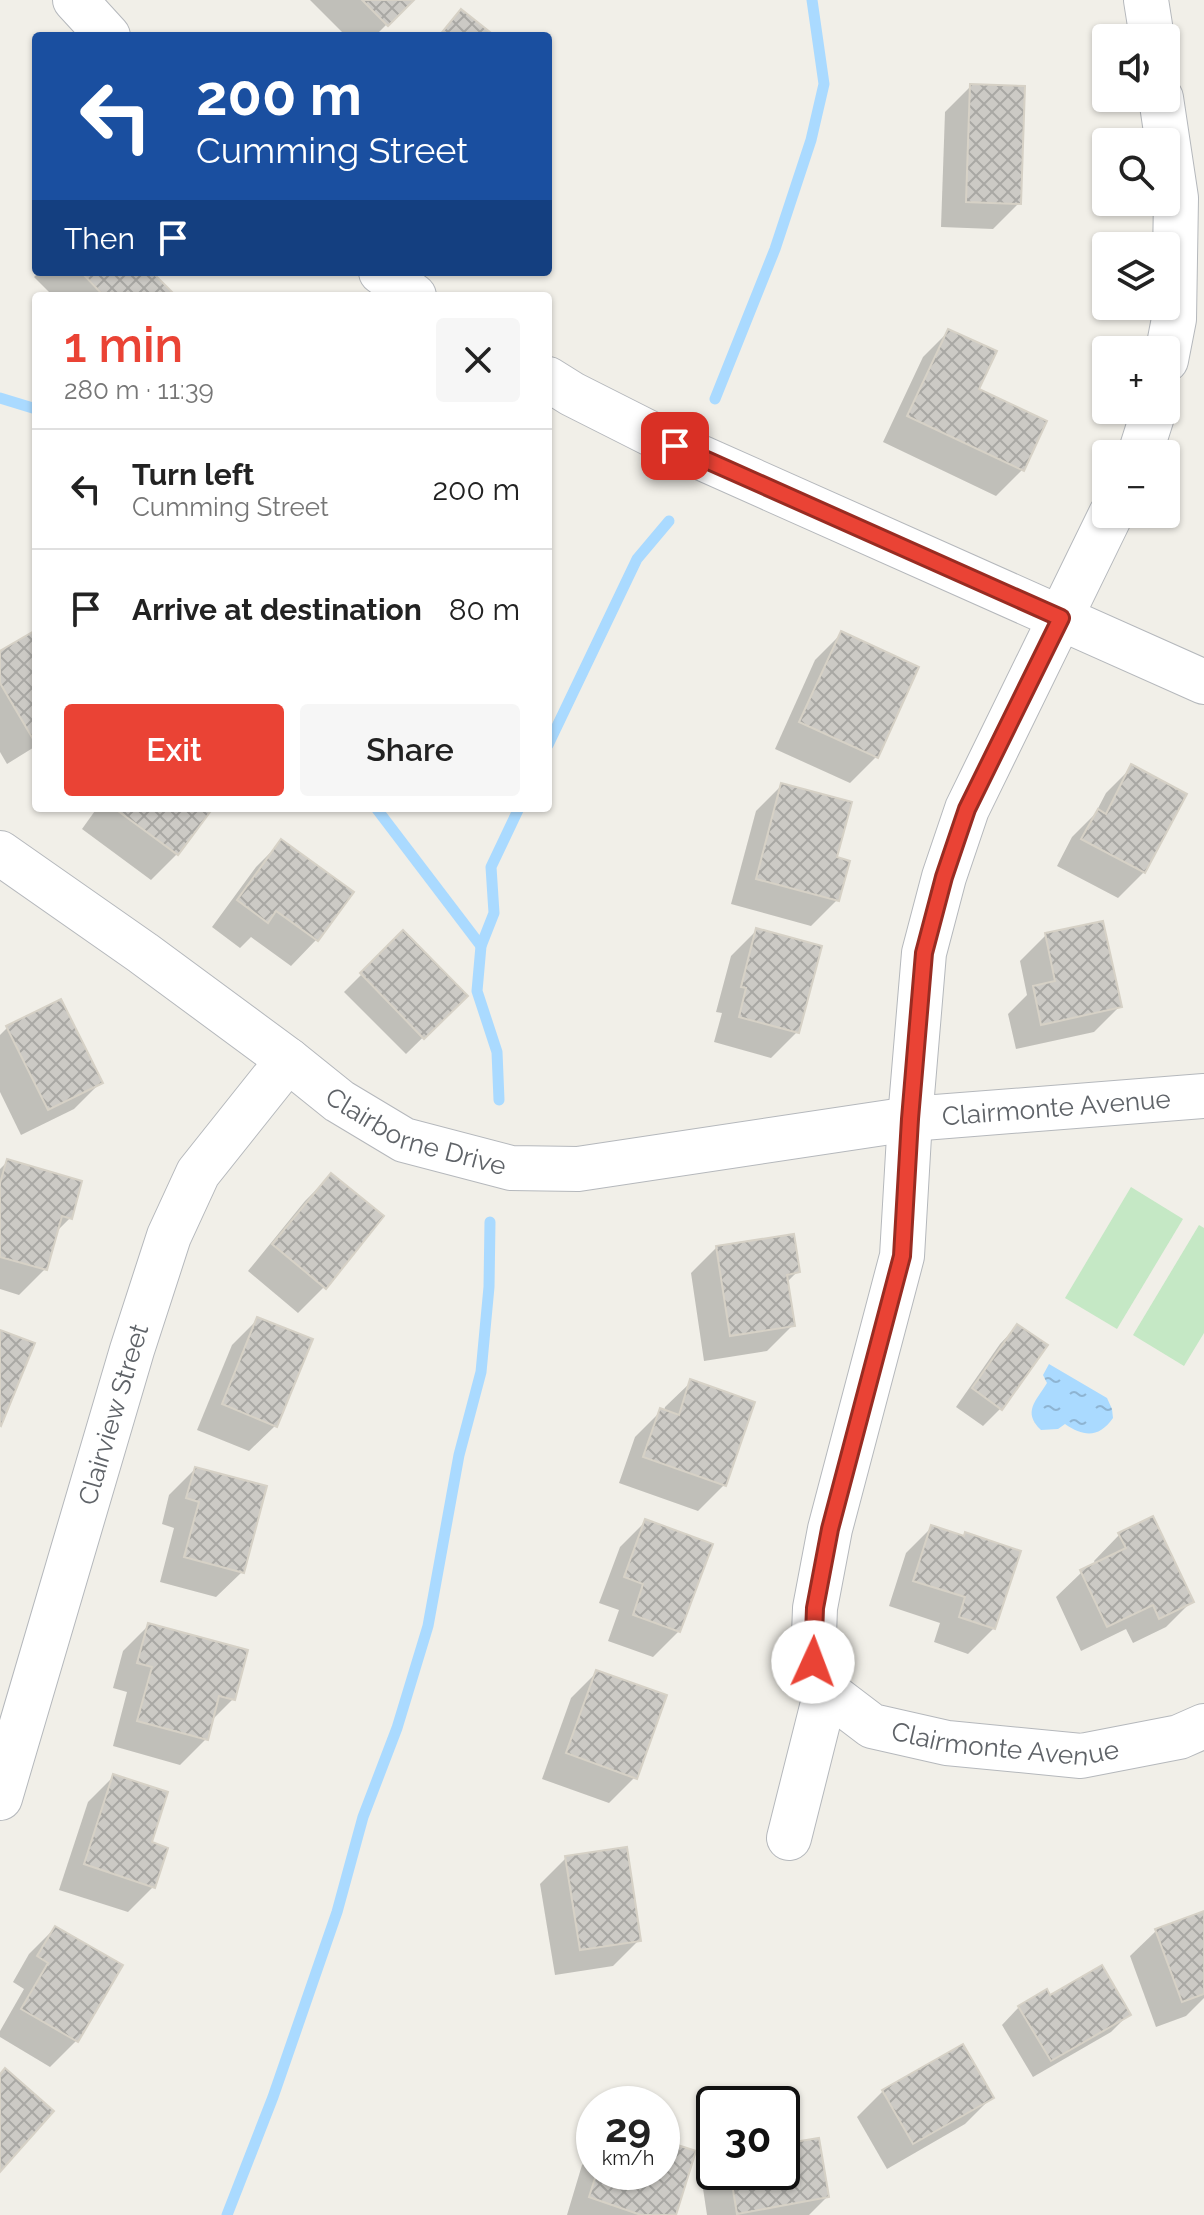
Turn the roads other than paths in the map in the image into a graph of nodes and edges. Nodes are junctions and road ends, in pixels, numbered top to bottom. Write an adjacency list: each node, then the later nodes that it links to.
1 (75, 0): 4 (street)
2 (1146, 0): 3 (street)
3 (1150, 24)
4 (104, 32)
5 (1163, 112): 8 (street)
6 (386, 276): 7 (street)
7 (408, 292)
8 (1171, 336)
9 (552, 381): 11 (street)
10 (1104, 528): 11 (street, Clairmonte Avenue)
11 (1061, 618): 12 (street); 16 (street, Clairmonte Avenue)
12 (1204, 682)
13 (0, 853): 14 (street, Clairborne Drive)
14 (288, 1060): 16 (street, Clairborne Drive); 19 (street, Clairview Street)
15 (1204, 1096): 16 (street, Clairmonte Avenue)
16 (910, 1119): 17 (street, Clairmonte Avenue)
17 (826, 1691): 18 (street, Clairmonte Avenue); 20 (street)
18 (1204, 1726)
19 (0, 1798)
20 (789, 1838)

